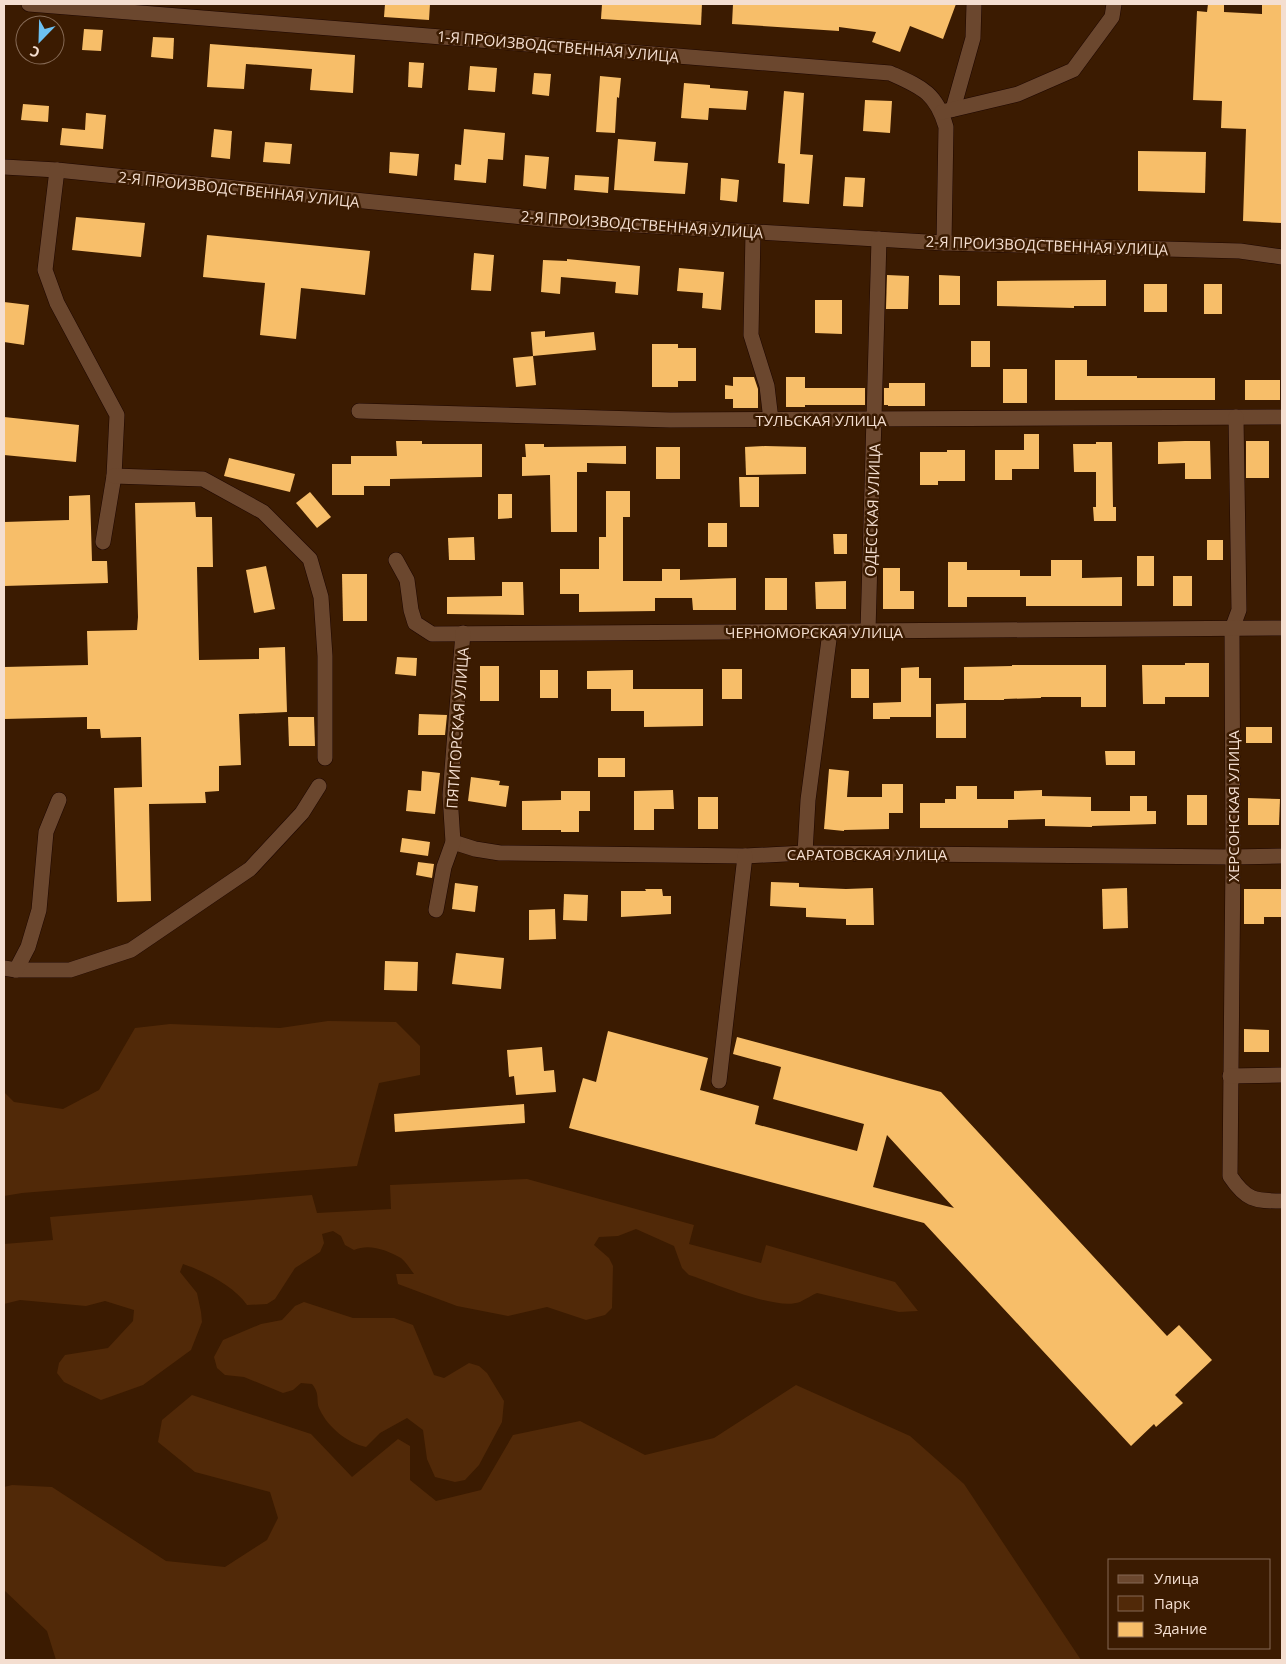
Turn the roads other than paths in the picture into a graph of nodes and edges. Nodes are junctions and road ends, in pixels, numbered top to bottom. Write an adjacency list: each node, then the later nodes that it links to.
1 (29, 4): 4 (street, 1-Я ПРОИЗВОДСТВЕННАЯ УЛИЦА)
2 (974, 4): 4 (street)
3 (1114, 4): 4 (street)
4 (947, 110): 9 (street, 1-Я ПРОИЗВОДСТВЕННАЯ УЛИЦА)
5 (4, 167): 6 (street, 2-Я ПРОИЗВОДСТВЕННАЯ УЛИЦА)
6 (57, 170): 7 (street, 2-Я ПРОИЗВОДСТВЕННАЯ УЛИЦА); 16 (street)
7 (754, 232): 8 (street, 2-Я ПРОИЗВОДСТВЕННАЯ УЛИЦА); 14 (street)
8 (879, 239): 9 (street, 2-Я ПРОИЗВОДСТВЕННАЯ УЛИЦА); 15 (street, ОДЕССКАЯ УЛИЦА)
9 (944, 243): 10 (street, 2-Я ПРОИЗВОДСТВЕННАЯ УЛИЦА)
10 (1282, 257)
11 (359, 411): 14 (street, ТУЛЬСКАЯ УЛИЦА)
12 (1236, 417): 13 (street, ТУЛЬСКАЯ УЛИЦА); 15 (street, ТУЛЬСКАЯ УЛИЦА); 20 (street, ХЕРСОНСКАЯ УЛИЦА)
13 (1282, 417)
14 (771, 420): 15 (street, ТУЛЬСКАЯ УЛИЦА)
15 (875, 420): 21 (street, ОДЕССКАЯ УЛИЦА)
16 (114, 476): 17 (street); 24 (street)
17 (103, 542)
18 (396, 560): 23 (street, ЧЕРНОМОРСКАЯ УЛИЦА)
19 (1282, 628): 20 (street, ЧЕРНОМОРСКАЯ УЛИЦА)
20 (1232, 629): 21 (street, ЧЕРНОМОРСКАЯ УЛИЦА); 31 (street, ХЕРСОНСКАЯ УЛИЦА)
21 (868, 631): 22 (street, ЧЕРНОМОРСКАЯ УЛИЦА)
22 (830, 632): 23 (street, ЧЕРНОМОРСКАЯ УЛИЦА); 28 (street)
23 (463, 633): 27 (street, ПЯТИГОРСКАЯ УЛИЦА)
24 (325, 758)
25 (319, 786): 33 (street)
26 (59, 800): 33 (street)
27 (453, 842): 29 (street, САРАТОВСКАЯ УЛИЦА); 32 (street, ПЯТИГОРСКАЯ УЛИЦА)
28 (805, 852): 29 (street, САРАТОВСКАЯ УЛИЦА); 31 (street, САРАТОВСКАЯ УЛИЦА)
29 (745, 856): 36 (street)
30 (1282, 856): 31 (street, САРАТОВСКАЯ УЛИЦА)
31 (1233, 857): 35 (street, ХЕРСОНСКАЯ УЛИЦА)
32 (436, 910)
33 (10, 969)
34 (1282, 1075): 35 (street)
35 (1230, 1076): 37 (street, ХЕРСОНСКАЯ УЛИЦА)
36 (719, 1081)
37 (1282, 1201)

